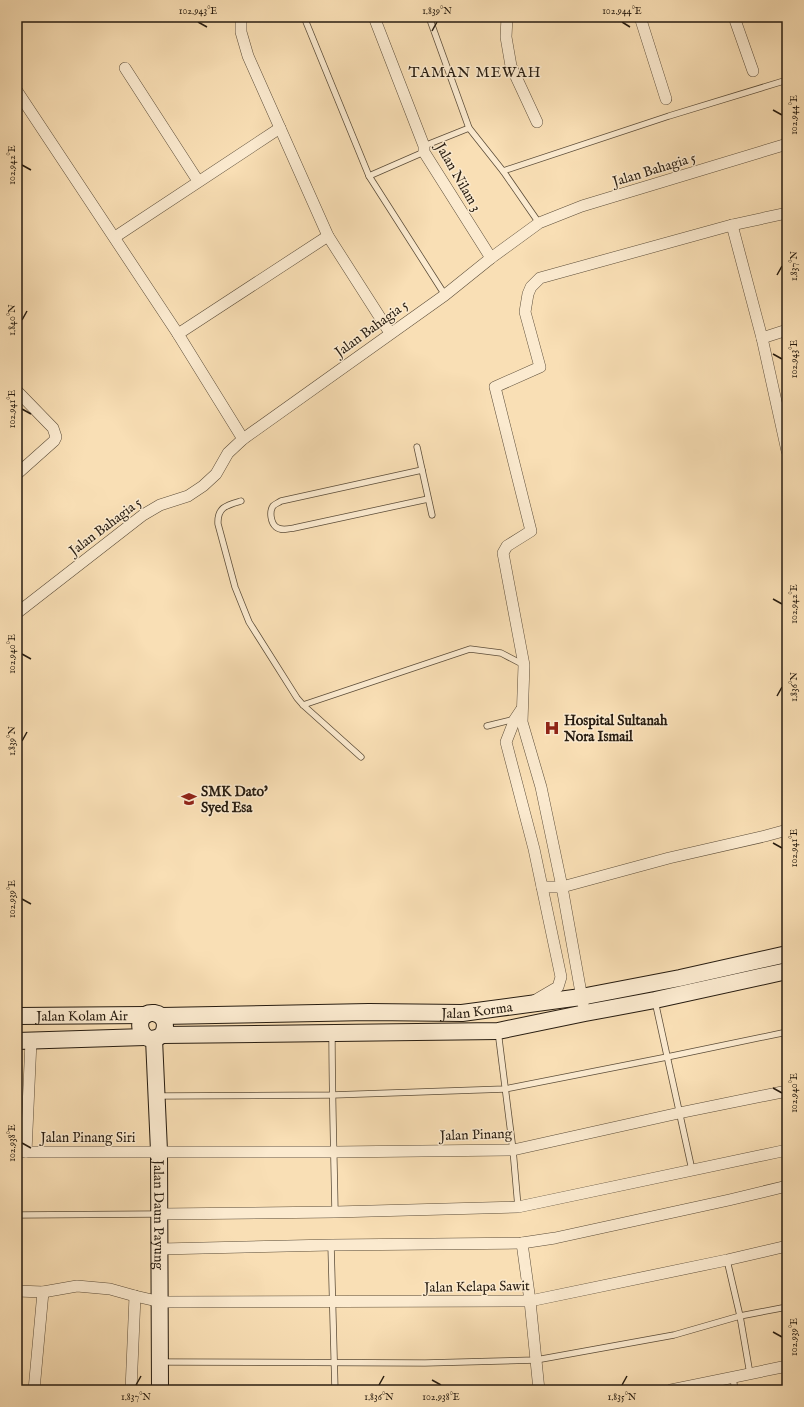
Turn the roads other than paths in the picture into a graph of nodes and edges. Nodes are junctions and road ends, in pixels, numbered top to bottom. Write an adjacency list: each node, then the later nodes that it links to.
1 (241, 17): 14 (street)
2 (304, 17): 19 (lane)
3 (374, 17): 17 (street, Jalan Nilam 3)
4 (429, 17): 15 (lane)
5 (507, 17): 13 (street)
6 (640, 17): 12 (street)
7 (734, 17): 9 (street)
8 (125, 68): 20 (street)
9 (753, 71)
10 (787, 80): 18 (lane)
11 (17, 91): 24 (street)
12 (666, 99)
13 (538, 122)
14 (280, 128): 20 (street); 25 (street)
15 (469, 128): 17 (lane); 18 (lane)
16 (787, 144): 22 (street, Jalan Bahagia 5)
17 (424, 149): 19 (lane); 26 (street, Jalan Nilam 3)
18 (503, 171): 22 (lane)
19 (369, 176): 27 (lane)
20 (198, 181): 24 (street)
21 (787, 213): 23 (street)
22 (539, 223): 26 (street, Jalan Bahagia 5)
23 (732, 225): 31 (street); 42 (street)
24 (115, 236): 30 (street)
25 (328, 236): 29 (street); 30 (street)
26 (491, 258): 27 (street, Jalan Bahagia 5)
27 (445, 295): 29 (street, Jalan Bahagia 5)
28 (787, 330): 31 (street)
29 (390, 333): 33 (street, Jalan Bahagia 5)
30 (178, 334): 33 (street)
31 (762, 338): 35 (street)
32 (17, 391): 37 (street)
33 (243, 439): 41 (street, Jalan Bahagia 5)
34 (417, 447): 36 (lane)
35 (787, 451)
36 (422, 470): 38 (lane); 38 (lane)
37 (17, 474)
38 (428, 499): 40 (lane)
39 (241, 501): 43 (lane)
40 (432, 515)
41 (17, 613)
42 (524, 665): 43 (lane); 44 (street)
43 (303, 705): 46 (lane)
44 (519, 721): 45 (lane); 48 (street); 49 (street)
45 (487, 726)
46 (361, 757)
47 (787, 830): 50 (street)
48 (554, 855): 49 (street); 50 (street)
49 (535, 857): 51 (street)
50 (562, 887): 51 (street); 54 (street)
51 (542, 888): 56 (street)
52 (787, 954): 54 (street, Jalan Korma)
53 (787, 971): 55 (street, Jalan Korma)
54 (581, 997): 56 (street, Jalan Korma); 57 (street)
55 (655, 1000): 57 (street, Jalan Korma); 65 (lane)
56 (532, 1003): 59 (street, Jalan Korma)
57 (585, 1013): 60 (street, Jalan Korma)
58 (17, 1016): 59 (street, Jalan Kolam Air)
59 (154, 1016): 63 (street); 63 (street)
60 (498, 1031): 62 (street, Jalan Korma); 66 (lane)
61 (787, 1032): 65 (lane)
62 (332, 1033): 63 (street, Jalan Korma); 69 (lane)
63 (154, 1037): 64 (street, Jalan Kolam Air); 68 (street, Jalan Daun Payung)
64 (24, 1041): 74 (street)
65 (667, 1057): 66 (lane); 70 (lane)
66 (505, 1089): 69 (lane); 71 (lane)
67 (787, 1091): 70 (street, Jalan Pinang)
68 (157, 1096): 69 (lane); 73 (street, Jalan Daun Payung)
69 (332, 1096): 75 (lane)
70 (679, 1113): 71 (street, Jalan Pinang); 76 (lane)
71 (513, 1150): 75 (street, Jalan Pinang); 78 (lane)
72 (787, 1150): 76 (street)
73 (159, 1151): 74 (street, Jalan Pinang Siri); 75 (street, Jalan Pinang); 80 (street, Jalan Daun Payung)
74 (22, 1152)
75 (334, 1152): 79 (lane)
76 (692, 1171): 78 (street)
77 (787, 1186): 82 (street)
78 (518, 1207): 79 (street)
79 (335, 1212): 80 (street)
80 (160, 1214): 81 (lane); 85 (street, Jalan Daun Payung)
81 (17, 1215)
82 (522, 1242): 83 (street); 91 (street)
83 (331, 1245): 85 (street); 90 (lane)
84 (787, 1246): 86 (street, Jalan Kelapa Sawit)
85 (161, 1249): 92 (street, Jalan Daun Payung)
86 (727, 1260): 91 (street, Jalan Kelapa Sawit); 94 (lane)
87 (17, 1291): 88 (street, Jalan Kelapa Sawit)
88 (43, 1292): 89 (street, Jalan Kelapa Sawit); 101 (street)
89 (135, 1296): 92 (street, Jalan Kelapa Sawit); 102 (street)
90 (333, 1301): 91 (street, Jalan Kelapa Sawit); 92 (street, Jalan Kelapa Sawit); 97 (lane)
91 (530, 1301): 95 (street)
92 (161, 1302): 96 (street, Jalan Daun Payung)
93 (787, 1307): 94 (lane)
94 (740, 1316): 95 (lane); 99 (lane)
95 (536, 1360): 97 (lane); 105 (street)
96 (161, 1362): 97 (lane); 103 (street, Jalan Daun Payung)
97 (334, 1363): 104 (lane)
98 (787, 1366): 99 (street)
99 (750, 1374): 100 (street)
100 (733, 1378): 106 (street); 107 (lane)
101 (34, 1390)
102 (132, 1390)
103 (160, 1390)
104 (335, 1390)
105 (539, 1390)
106 (671, 1390)
107 (735, 1390)

